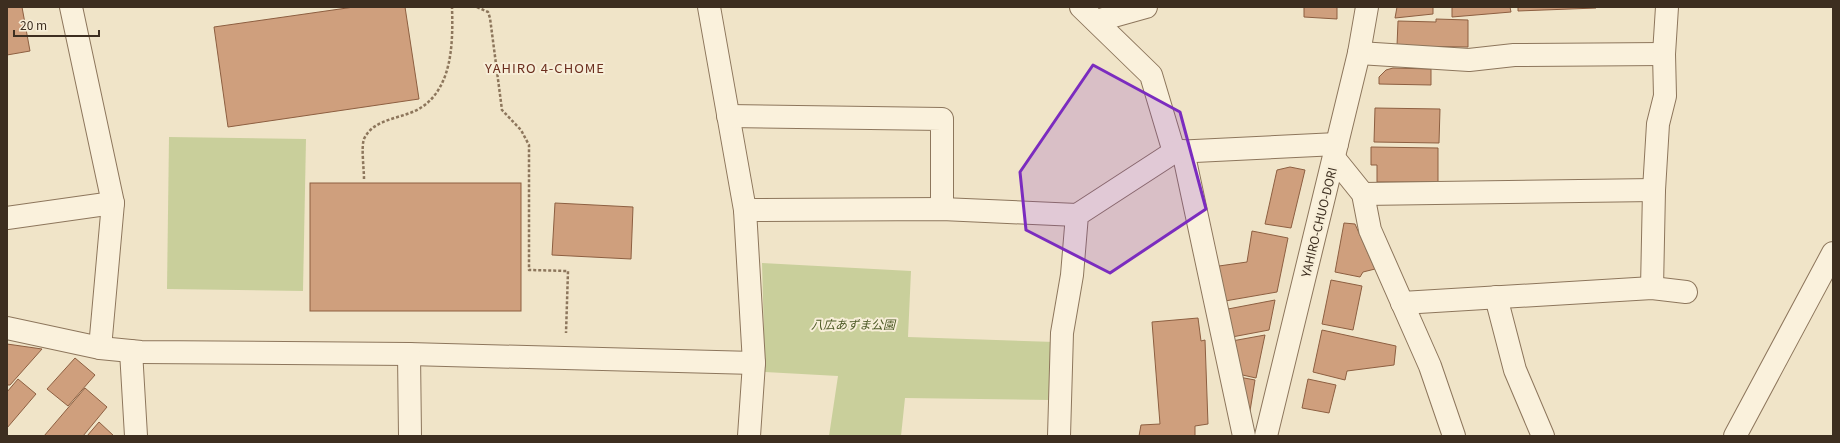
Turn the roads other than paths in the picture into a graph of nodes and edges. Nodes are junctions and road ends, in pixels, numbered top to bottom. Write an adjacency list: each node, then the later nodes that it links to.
1 (71, 7): 16 (street)
2 (709, 7): 11 (street)
3 (1146, 7): 7 (street)
4 (1358, 7): 8 (street)
5 (1367, 7): 8 (street, YAHIRO-CHUO-DORI)
6 (1667, 7): 10 (street)
7 (1088, 14): 13 (street)
8 (1362, 31): 9 (street, YAHIRO-CHUO-DORI)
9 (1359, 53): 10 (street); 12 (street, YAHIRO-CHUO-DORI)
10 (1664, 54): 14 (street)
11 (728, 116): 17 (street); 18 (street)
12 (1335, 151): 13 (street); 15 (street); 36 (street, YAHIRO-CHUO-DORI)
13 (1178, 152): 19 (street); 35 (street)
14 (1654, 190): 15 (street); 22 (street)
15 (1363, 194): 25 (street)
16 (113, 202): 20 (street); 27 (street)
17 (942, 209): 18 (street); 19 (street)
18 (745, 210): 30 (street)
19 (1077, 215): 34 (street)
20 (7, 218)
21 (1833, 253): 39 (street)
22 (1652, 288): 23 (street); 24 (street)
23 (1686, 292)
24 (1496, 297): 25 (street); 38 (street)
25 (1402, 303): 37 (street)
26 (7, 328): 27 (street)
27 (100, 348): 28 (street)
28 (131, 351): 29 (street); 31 (street)
29 (409, 354): 30 (street); 32 (street)
30 (754, 363): 33 (street)
31 (136, 436)
32 (410, 436)
33 (749, 436)
34 (1059, 436)
35 (1244, 436)
36 (1266, 436)
37 (1454, 436)
38 (1543, 436)
39 (1735, 436)

